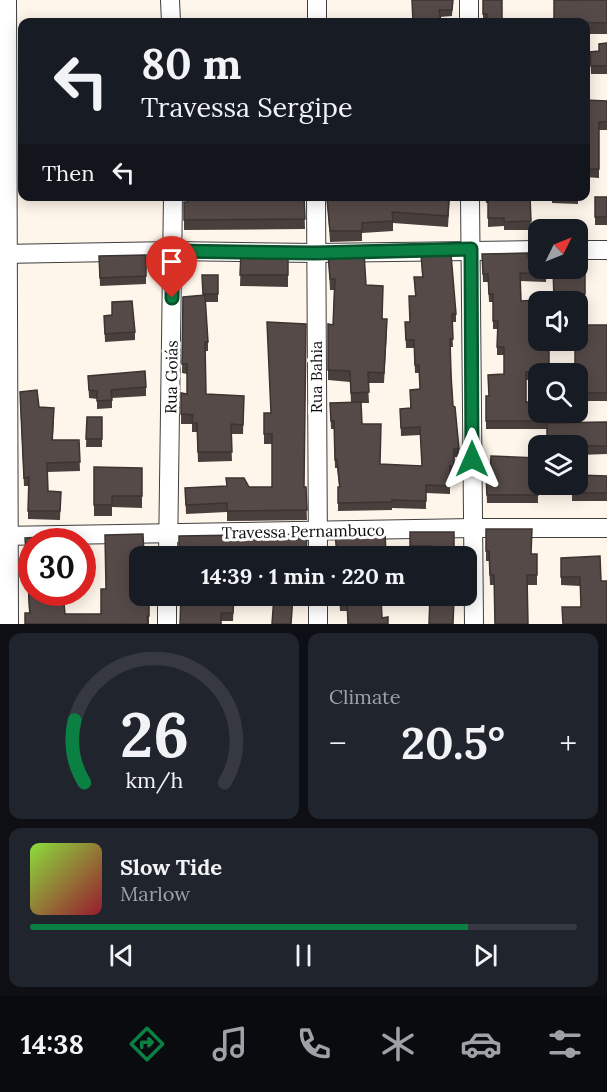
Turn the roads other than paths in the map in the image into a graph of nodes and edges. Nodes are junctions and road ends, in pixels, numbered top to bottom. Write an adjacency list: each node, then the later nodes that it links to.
1 (7, 0): 17 (street)
2 (170, 0): 5 (street)
3 (317, 0): 6 (street)
4 (469, 0): 7 (street)
5 (171, 18)
6 (317, 18)
7 (469, 18)
8 (172, 201): 15 (street, Rua Goiás)
9 (316, 201): 16 (street, Rua Bahia)
10 (470, 201): 11 (street)
11 (471, 249): 12 (street); 16 (street); 18 (street)
12 (528, 250)
13 (588, 250): 14 (street)
14 (607, 250)
15 (173, 251): 16 (street); 17 (street); 21 (street, Rua Goiás)
16 (315, 253): 20 (street, Rua Bahia)
17 (4, 254): 22 (street)
18 (473, 528): 19 (street, Travessa Pernambuco); 20 (street, Travessa Pernambuco); 30 (street)
19 (607, 528)
20 (317, 530): 21 (street, Travessa Pernambuco); 24 (street, Rua Bahia)
21 (168, 533): 22 (street, Travessa Pernambuco); 23 (street, Rua Goiás)
22 (4, 536): 27 (street)
23 (168, 546)
24 (318, 546)
25 (167, 606): 28 (street)
26 (318, 606): 29 (street)
27 (9, 624)
28 (167, 624)
29 (318, 624)
30 (474, 624)

